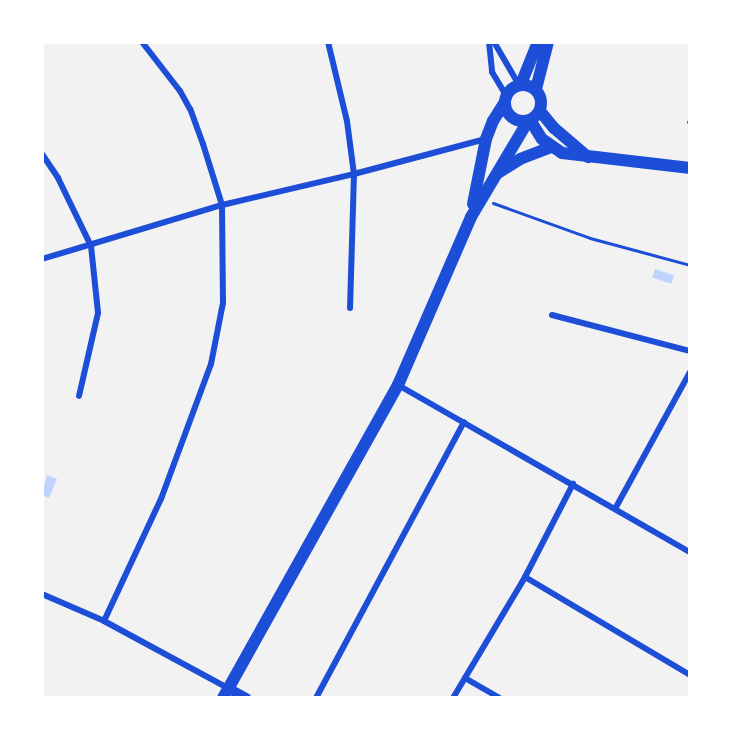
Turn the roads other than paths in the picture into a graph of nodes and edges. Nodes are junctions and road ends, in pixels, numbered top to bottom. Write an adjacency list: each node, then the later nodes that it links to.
1 (142, 42): 19 (street)
2 (328, 42): 17 (street)
3 (489, 42): 9 (street)
4 (494, 42): 7 (street)
5 (538, 42): 7 (main road)
6 (548, 42): 8 (main road)
7 (520, 85): 8 (main road); 9 (main road)
8 (536, 89): 10 (main road)
9 (506, 98): 11 (main road); 12 (main road)
10 (540, 111): 11 (main road); 15 (main road)
11 (529, 120): 13 (main road); 18 (main road)
12 (486, 139): 17 (street); 20 (main road)
13 (551, 147): 15 (main road); 18 (main road)
14 (42, 154): 21 (street)
15 (588, 157): 16 (main road)
16 (690, 168)
17 (354, 174): 19 (street); 23 (street)
18 (492, 177): 20 (main road)
19 (222, 205): 21 (street); 35 (street)
20 (471, 217): 27 (main road)
21 (90, 246): 22 (street); 28 (street)
22 (42, 259)
23 (350, 308)
24 (552, 315): 25 (street)
25 (690, 351)
26 (690, 372): 31 (street)
27 (398, 385): 29 (street); 38 (main road)
28 (79, 396)
29 (464, 422): 30 (street); 40 (street)
30 (573, 484): 31 (street); 33 (street)
31 (615, 509): 32 (street)
32 (690, 552)
33 (525, 577): 36 (street); 37 (street)
34 (42, 594): 35 (street)
35 (104, 621): 38 (street)
36 (690, 675)
37 (465, 678): 41 (street); 42 (street)
38 (226, 693): 39 (street)
39 (246, 698)
40 (316, 698)
41 (453, 698)
42 (499, 698)

